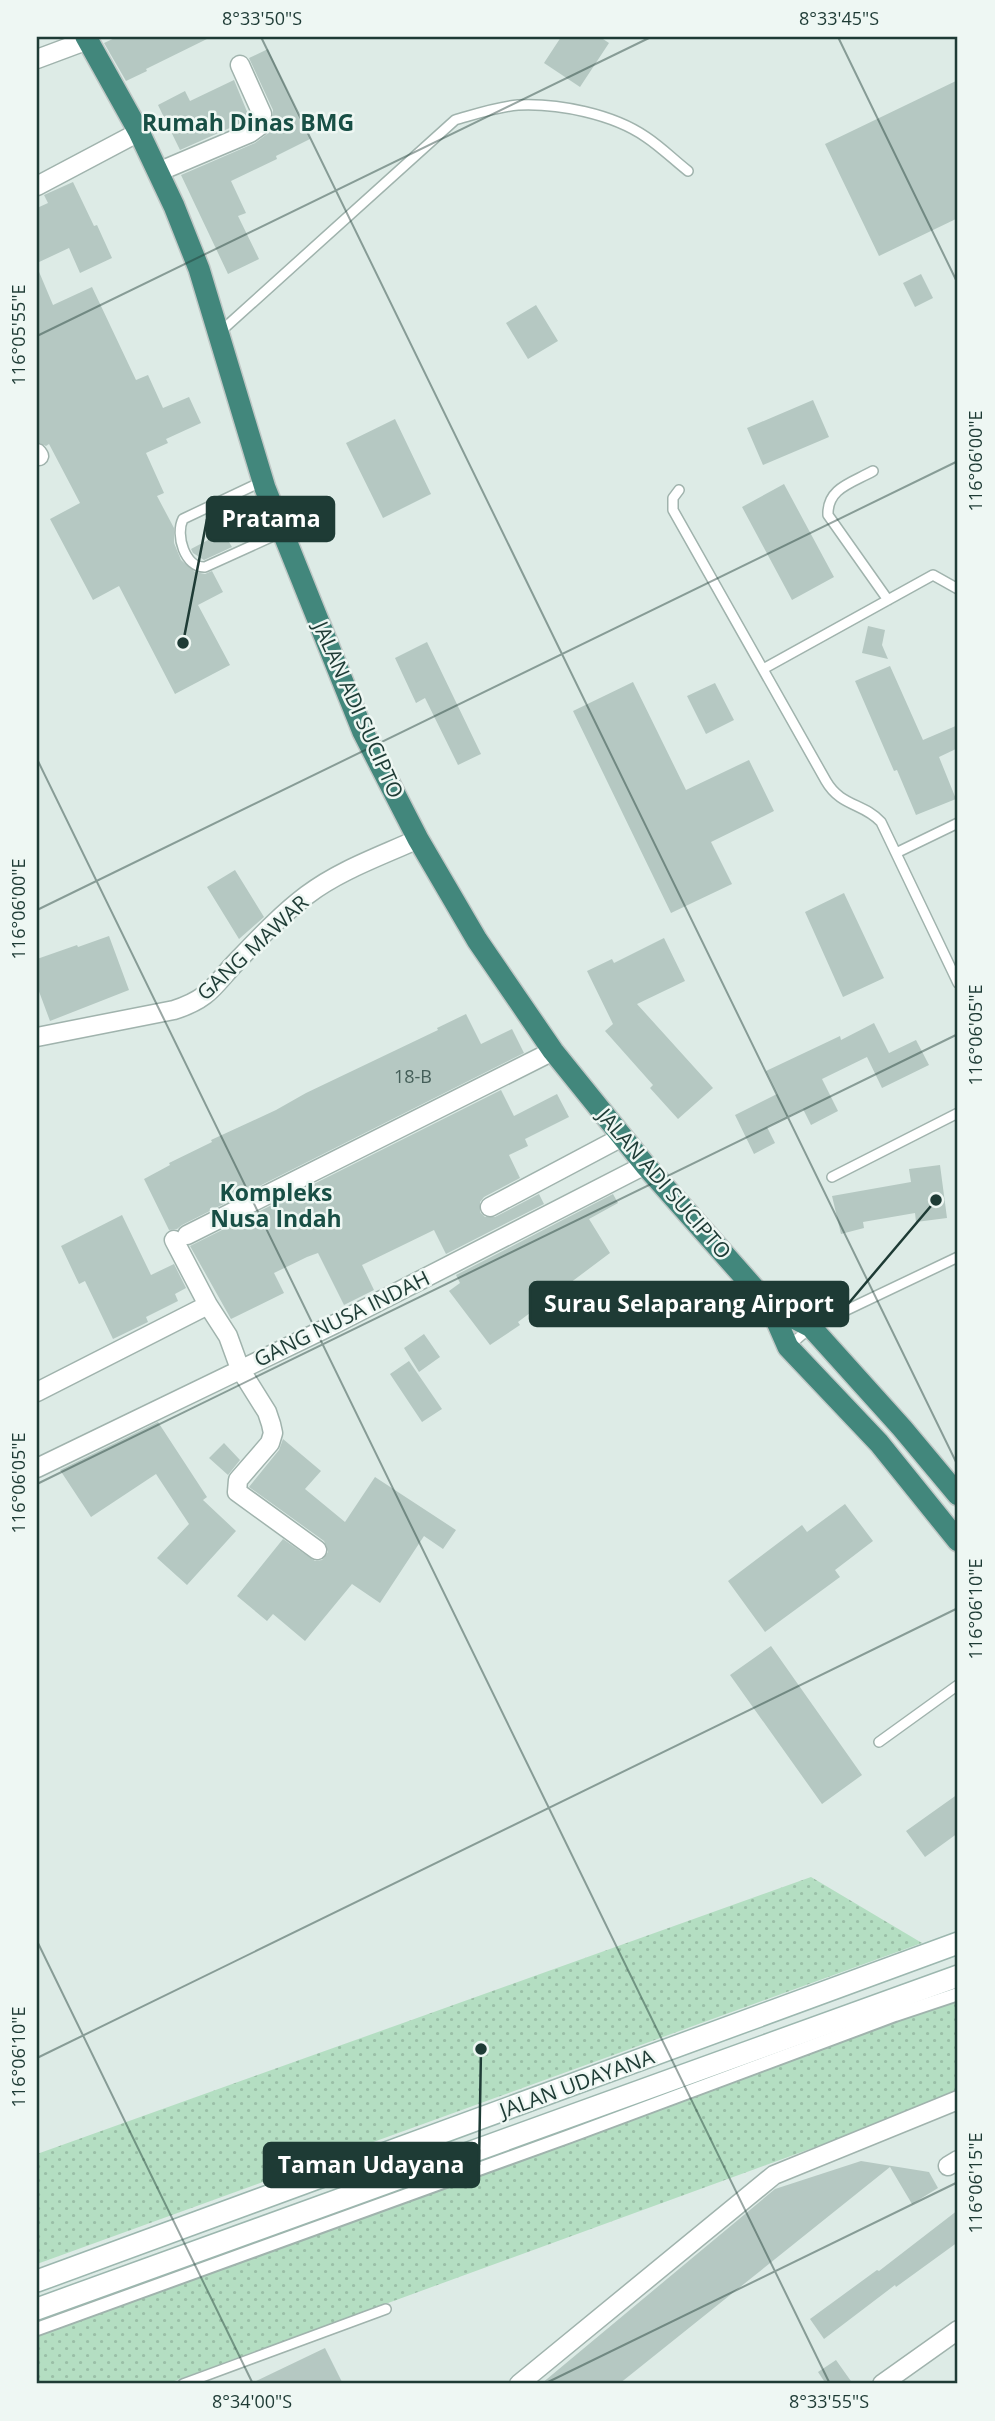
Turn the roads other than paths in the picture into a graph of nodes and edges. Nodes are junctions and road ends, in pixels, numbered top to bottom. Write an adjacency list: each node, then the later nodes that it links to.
1 (89, 38): 2 (street); 4 (highway, JALAN ADI SUCIPTO)
2 (46, 56)
3 (240, 65): 6 (street)
4 (139, 132): 6 (highway, JALAN ADI SUCIPTO); 7 (street)
5 (688, 171): 8 (lane)
6 (158, 172): 8 (highway, JALAN ADI SUCIPTO)
7 (37, 186)
8 (218, 334): 10 (highway, JALAN ADI SUCIPTO)
9 (873, 471): 14 (lane)
10 (263, 481): 12 (highway, JALAN ADI SUCIPTO); 12 (lane)
11 (679, 490): 15 (lane)
12 (282, 532): 17 (highway, JALAN ADI SUCIPTO)
13 (958, 589): 14 (lane)
14 (888, 600): 15 (lane)
15 (763, 669): 18 (lane)
16 (958, 822): 18 (lane)
17 (418, 839): 20 (street, GANG MAWAR); 21 (highway, JALAN ADI SUCIPTO)
18 (896, 853): 19 (lane)
19 (958, 983)
20 (37, 1037)
21 (541, 1057): 23 (highway, JALAN ADI SUCIPTO); 28 (street)
22 (958, 1113): 25 (lane)
23 (622, 1137): 24 (highway, JALAN ADI SUCIPTO); 26 (street)
24 (645, 1165): 29 (highway, JALAN ADI SUCIPTO); 32 (street, GANG NUSA INDAH)
25 (832, 1177)
26 (490, 1207)
27 (958, 1257): 30 (lane)
28 (208, 1306): 32 (street); 33 (street)
29 (770, 1306): 30 (highway, JALAN ADI SUCIPTO); 31 (highway, JALAN ADI SUCIPTO)
30 (810, 1327): 31 (lane); 35 (highway, JALAN ADI SUCIPTO)
31 (788, 1347): 36 (highway, JALAN ADI SUCIPTO)
32 (240, 1369): 34 (street, GANG NUSA INDAH); 37 (street)
33 (37, 1392)
34 (37, 1468)
35 (958, 1496)
36 (958, 1541)
37 (317, 1550)
38 (958, 1685): 39 (lane)
39 (879, 1742)
40 (958, 1943): 44 (main road, JALAN UDAYANA)
41 (958, 1976): 46 (main road, JALAN UDAYANA)
42 (958, 1994): 47 (street)
43 (958, 2100): 50 (street)
44 (37, 2281)
45 (386, 2308): 49 (lane)
46 (37, 2309)
47 (37, 2329)
48 (958, 2330): 51 (street)
49 (183, 2384)
50 (519, 2384)
51 (882, 2384)

